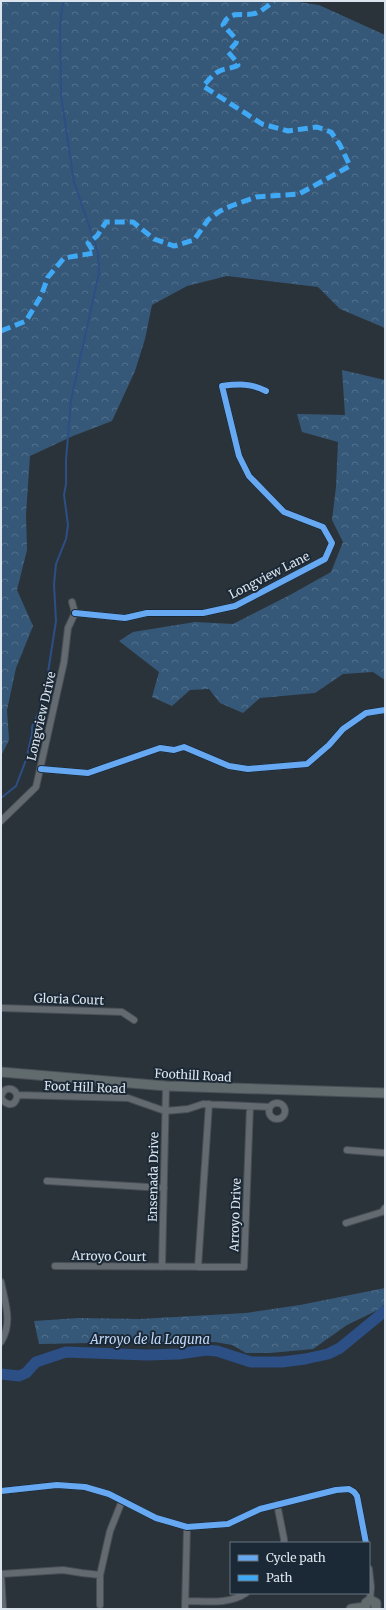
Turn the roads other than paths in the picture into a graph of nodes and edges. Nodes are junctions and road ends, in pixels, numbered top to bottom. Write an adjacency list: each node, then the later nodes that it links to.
1 (266, 392): 3 (street, Longview Lane)
2 (72, 602): 3 (street)
3 (75, 613): 5 (street, Longview Drive)
4 (385, 710): 5 (street)
5 (41, 769): 6 (street, Longview Drive)
6 (1, 821)
7 (1, 1008): 8 (street, Gloria Court)
8 (134, 1020)
9 (1, 1066): 10 (street)
10 (1, 1072): 11 (main road, Foothill Road)
11 (166, 1086): 12 (main road, Foothill Road); 18 (street, Ensenada Drive)
12 (385, 1093)
13 (17, 1095): 14 (street, Foot Hill Road); 14 (street, Foot Hill Road); 18 (street, Foot Hill Road)
14 (1, 1097)
15 (209, 1104): 16 (street, Foot Hill Road); 18 (street, Foot Hill Road); 27 (street)
16 (250, 1106): 17 (street, Foot Hill Road); 27 (street, Arroyo Drive)
17 (270, 1107)
18 (165, 1111): 22 (street, Ensenada Drive)
19 (346, 1150): 20 (street)
20 (385, 1153)
21 (47, 1181): 22 (street)
22 (164, 1188): 26 (street, Ensenada Drive)
23 (385, 1208): 24 (street)
24 (346, 1223)
25 (55, 1266): 26 (street, Arroyo Court)
26 (162, 1267): 27 (street, Arroyo Drive)
27 (198, 1267)
28 (1, 1282): 29 (street)
29 (1, 1342)
30 (1, 1491): 31 (street)
31 (122, 1501): 33 (street); 37 (street)
32 (277, 1504): 33 (street); 34 (street); 35 (street)
33 (187, 1527): 40 (street)
34 (284, 1542)
35 (366, 1542)
36 (1, 1574): 37 (street); 43 (street)
37 (100, 1575): 41 (street)
38 (370, 1578): 42 (street)
39 (245, 1594): 40 (street)
40 (185, 1602): 44 (street)
41 (100, 1605)
42 (373, 1606): 45 (main road)
43 (4, 1609)
44 (185, 1609)
45 (351, 1609)

